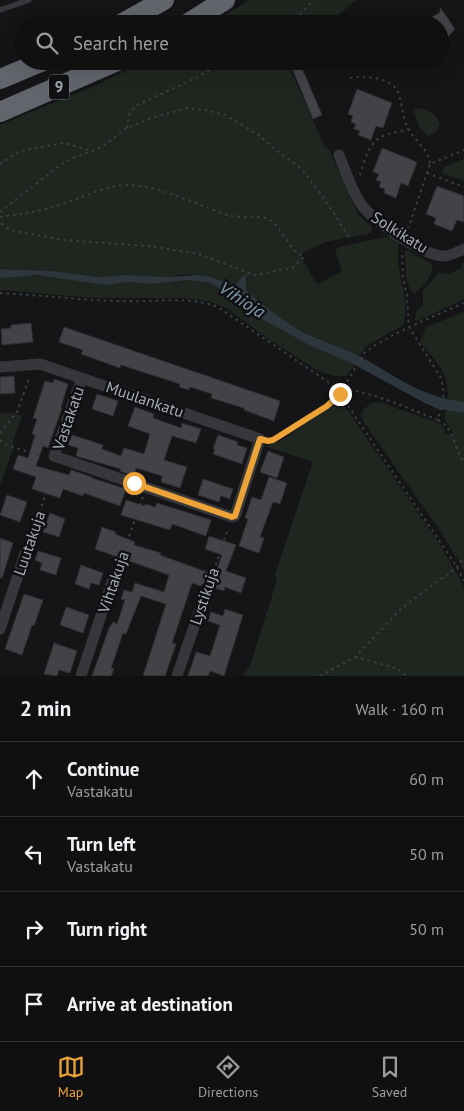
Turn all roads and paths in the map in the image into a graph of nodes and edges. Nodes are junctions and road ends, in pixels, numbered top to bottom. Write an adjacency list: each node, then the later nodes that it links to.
1 (29, 0): 5 (lane)
2 (164, 0): 6 (highway)
3 (225, 0): 7 (highway)
4 (314, 0): 8 (path)
5 (0, 10)
6 (137, 15)
7 (201, 15)
8 (300, 15)
9 (22, 70): 13 (highway, 9)
10 (96, 70): 14 (highway, 9)
11 (210, 70): 15 (path)
12 (350, 78): 16 (path)
13 (0, 79)
14 (0, 112)
15 (127, 128): 18 (path); 29 (path)
16 (408, 129): 21 (path); 23 (path)
17 (464, 150): 21 (path)
18 (92, 151): 20 (path); 25 (path)
19 (339, 155): 28 (street, Solkikatu)
20 (0, 164)
21 (430, 164): 22 (path)
22 (427, 172): 24 (path); 28 (path)
23 (358, 180)
24 (464, 187)
25 (0, 212)
26 (0, 217): 27 (path)
27 (0, 222)
28 (407, 235): 30 (street, Solkikatu); 33 (path)
29 (351, 240)
30 (464, 249)
31 (0, 293): 38 (path)
32 (464, 303): 33 (path)
33 (409, 328): 37 (path); 39 (path)
34 (32, 364): 35 (street, Muulankatu); 36 (street, Muulankatu); 40 (path)
35 (0, 367)
36 (82, 378): 41 (street, Muulankatu); 43 (street, Vastakatu)
37 (343, 389): 38 (path); 39 (path)
38 (340, 394): 41 (path); 49 (path)
39 (438, 420): 44 (path)
40 (0, 433)
41 (260, 439): 46 (street)
42 (0, 440): 43 (path)
43 (56, 457): 45 (street, Vastakatu); 47 (path, Luutakuja)
44 (464, 463)
45 (146, 488): 46 (street, Vastakatu); 51 (path, Vihtakuja)
46 (232, 517): 52 (path, Lystikuja)
47 (25, 554): 53 (street, Luutakuja)
48 (464, 557): 49 (path)
49 (457, 566): 50 (path); 54 (path)
50 (464, 581)
51 (112, 582): 55 (street, Vihtakuja)
52 (199, 612): 56 (street, Lystikuja)
53 (0, 629)
54 (355, 657): 57 (path); 58 (path)
55 (81, 676)
56 (177, 676)
57 (320, 676)
58 (407, 676)

